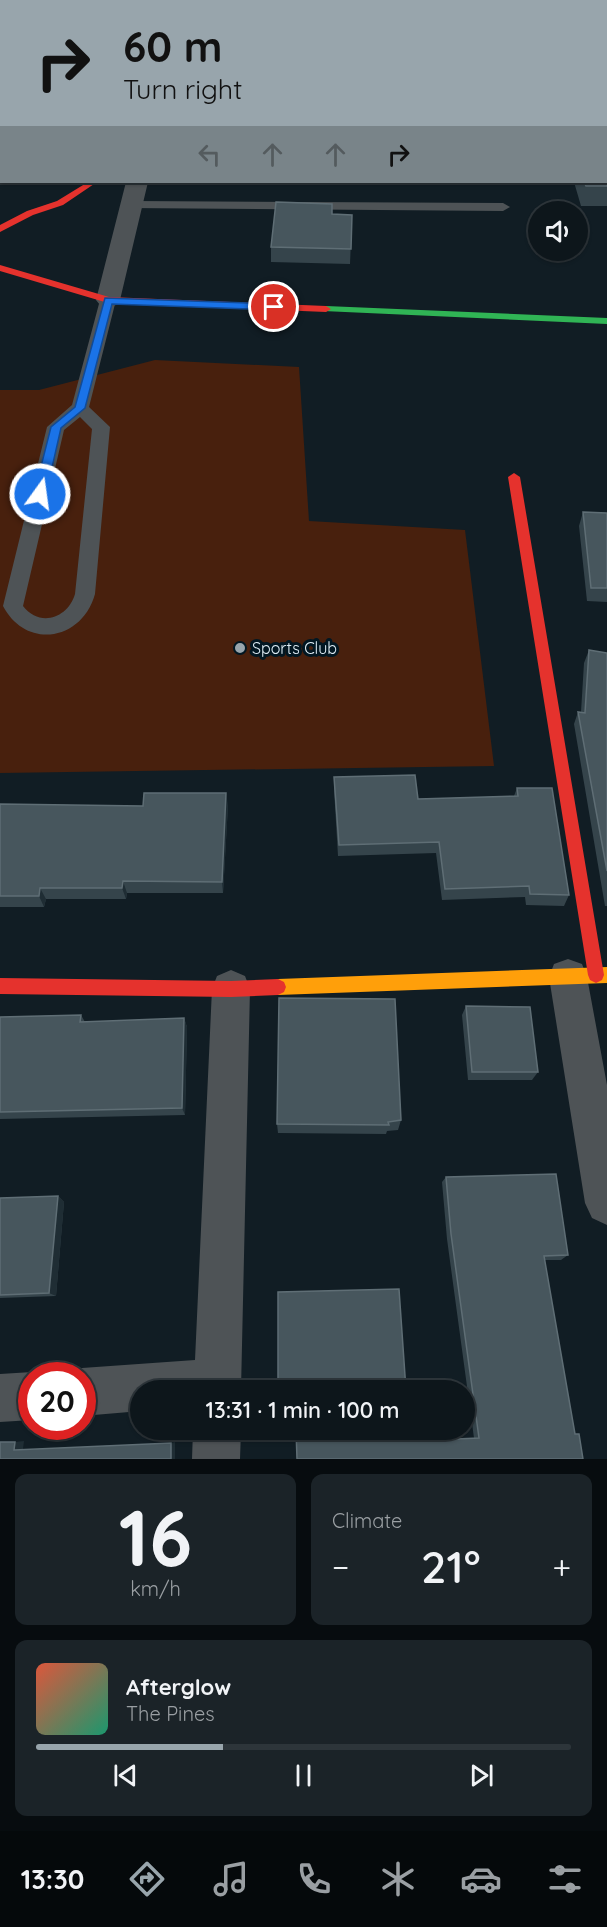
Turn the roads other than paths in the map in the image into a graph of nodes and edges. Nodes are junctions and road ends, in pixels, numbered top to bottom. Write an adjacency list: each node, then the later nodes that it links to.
1 (91, 183): 6 (street)
2 (137, 183): 4 (street)
3 (41, 195): 6 (street)
4 (132, 205): 5 (lane); 10 (street)
5 (503, 207)
6 (30, 213): 7 (street)
7 (6, 227): 8 (street)
8 (0, 238)
9 (0, 268): 10 (street)
10 (108, 300): 11 (street); 12 (lane)
11 (607, 321)
12 (80, 408): 12 (lane)
13 (514, 477): 14 (street)
14 (590, 976): 16 (street); 17 (street)
15 (0, 986): 16 (street)
16 (231, 989): 18 (street)
17 (607, 1203)
18 (217, 1380)
19 (130, 1390): 20 (street)
20 (96, 1391)
21 (18, 1397): 22 (street)
22 (0, 1398)
23 (217, 1440): 24 (street)
24 (216, 1459)

